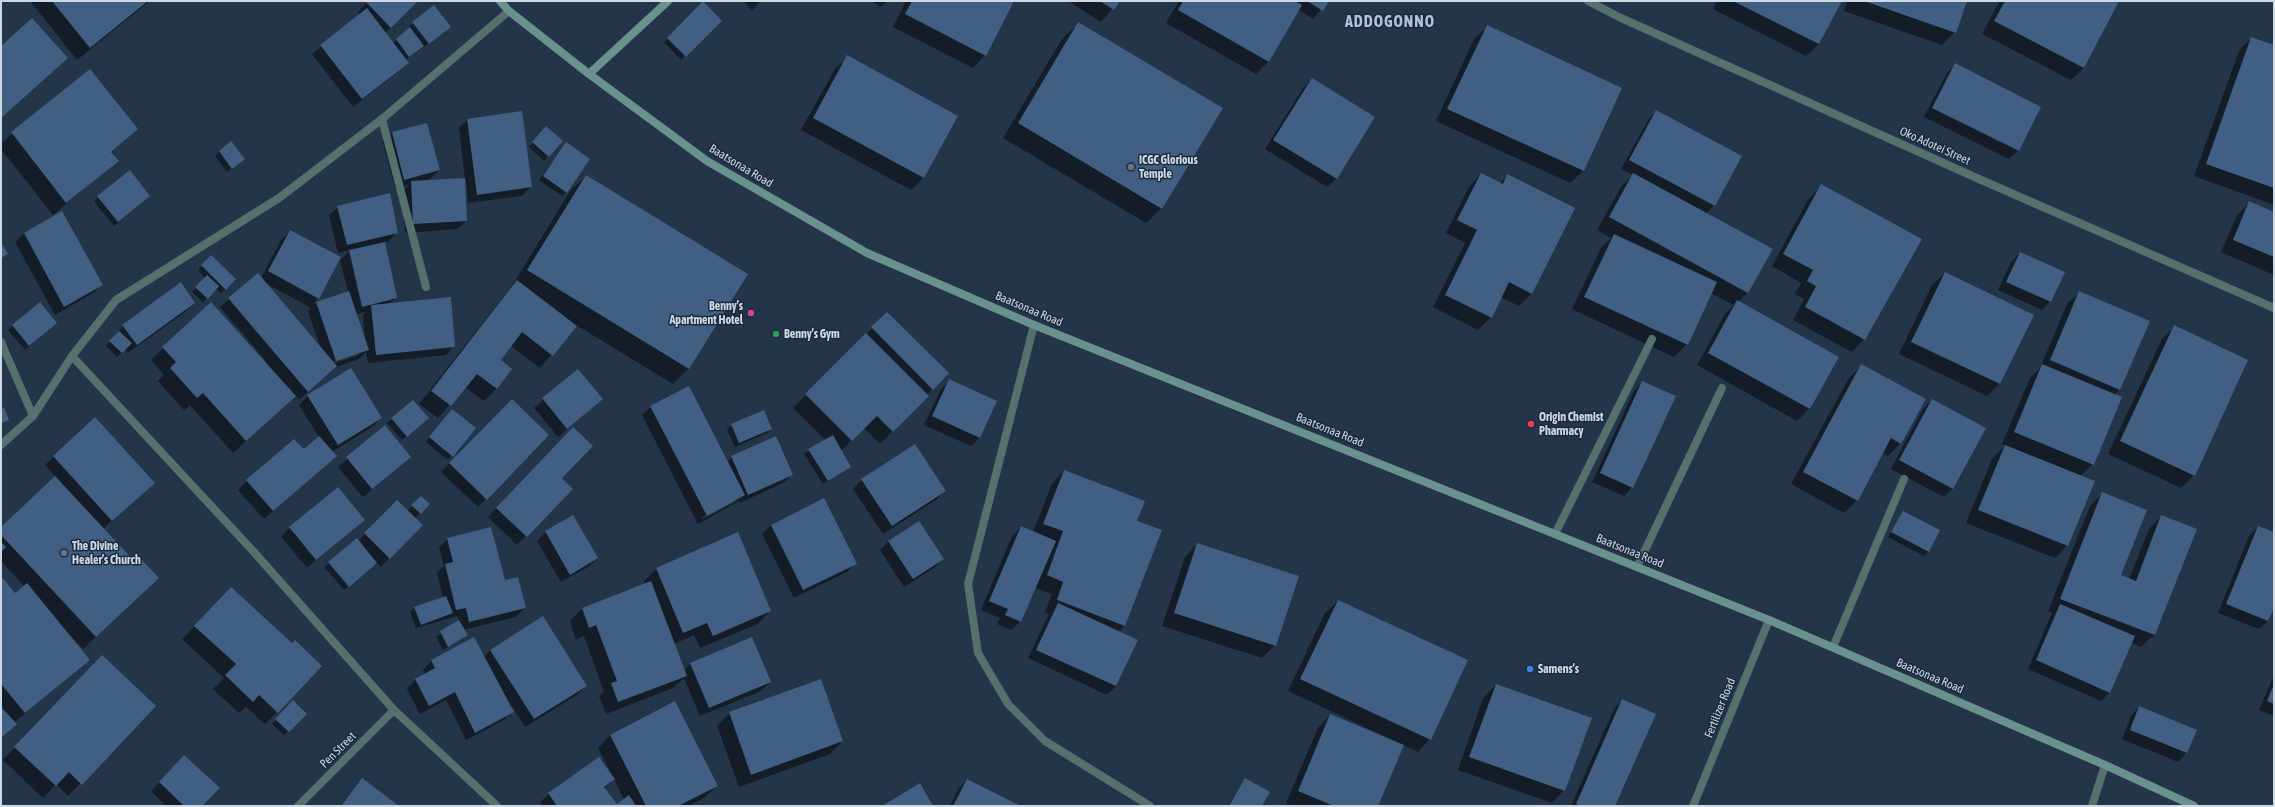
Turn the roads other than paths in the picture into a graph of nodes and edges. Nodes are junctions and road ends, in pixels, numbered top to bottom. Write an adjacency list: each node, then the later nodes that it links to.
1 (500, 1): 4 (street, Baatsonaa Road)
2 (668, 1): 5 (street)
3 (1588, 1): 8 (street, Oko Adotei Street)
4 (509, 11): 5 (street, Baatsonaa Road); 6 (street)
5 (590, 74): 9 (street, Baatsonaa Road)
6 (382, 119): 7 (street); 12 (street)
7 (426, 287)
8 (2274, 308)
9 (1034, 325): 17 (street, Baatsonaa Road); 25 (street)
10 (1652, 339): 17 (street)
11 (1, 342): 14 (street)
12 (72, 356): 14 (street); 21 (street)
13 (1722, 388): 18 (street)
14 (33, 416): 15 (street)
15 (1, 445)
16 (1904, 479): 20 (street)
17 (1555, 534): 18 (street, Baatsonaa Road)
18 (1637, 566): 19 (street, Baatsonaa Road)
19 (1769, 620): 20 (street, Baatsonaa Road); 26 (street, Fertilizer Road)
20 (1833, 648): 22 (street, Baatsonaa Road)
21 (394, 710): 23 (street, Pen Street); 24 (street)
22 (2105, 765): 27 (street); 28 (street, Baatsonaa Road)
23 (298, 806)
24 (497, 806)
25 (1150, 806)
26 (1693, 806)
27 (2092, 806)
28 (2194, 806)

